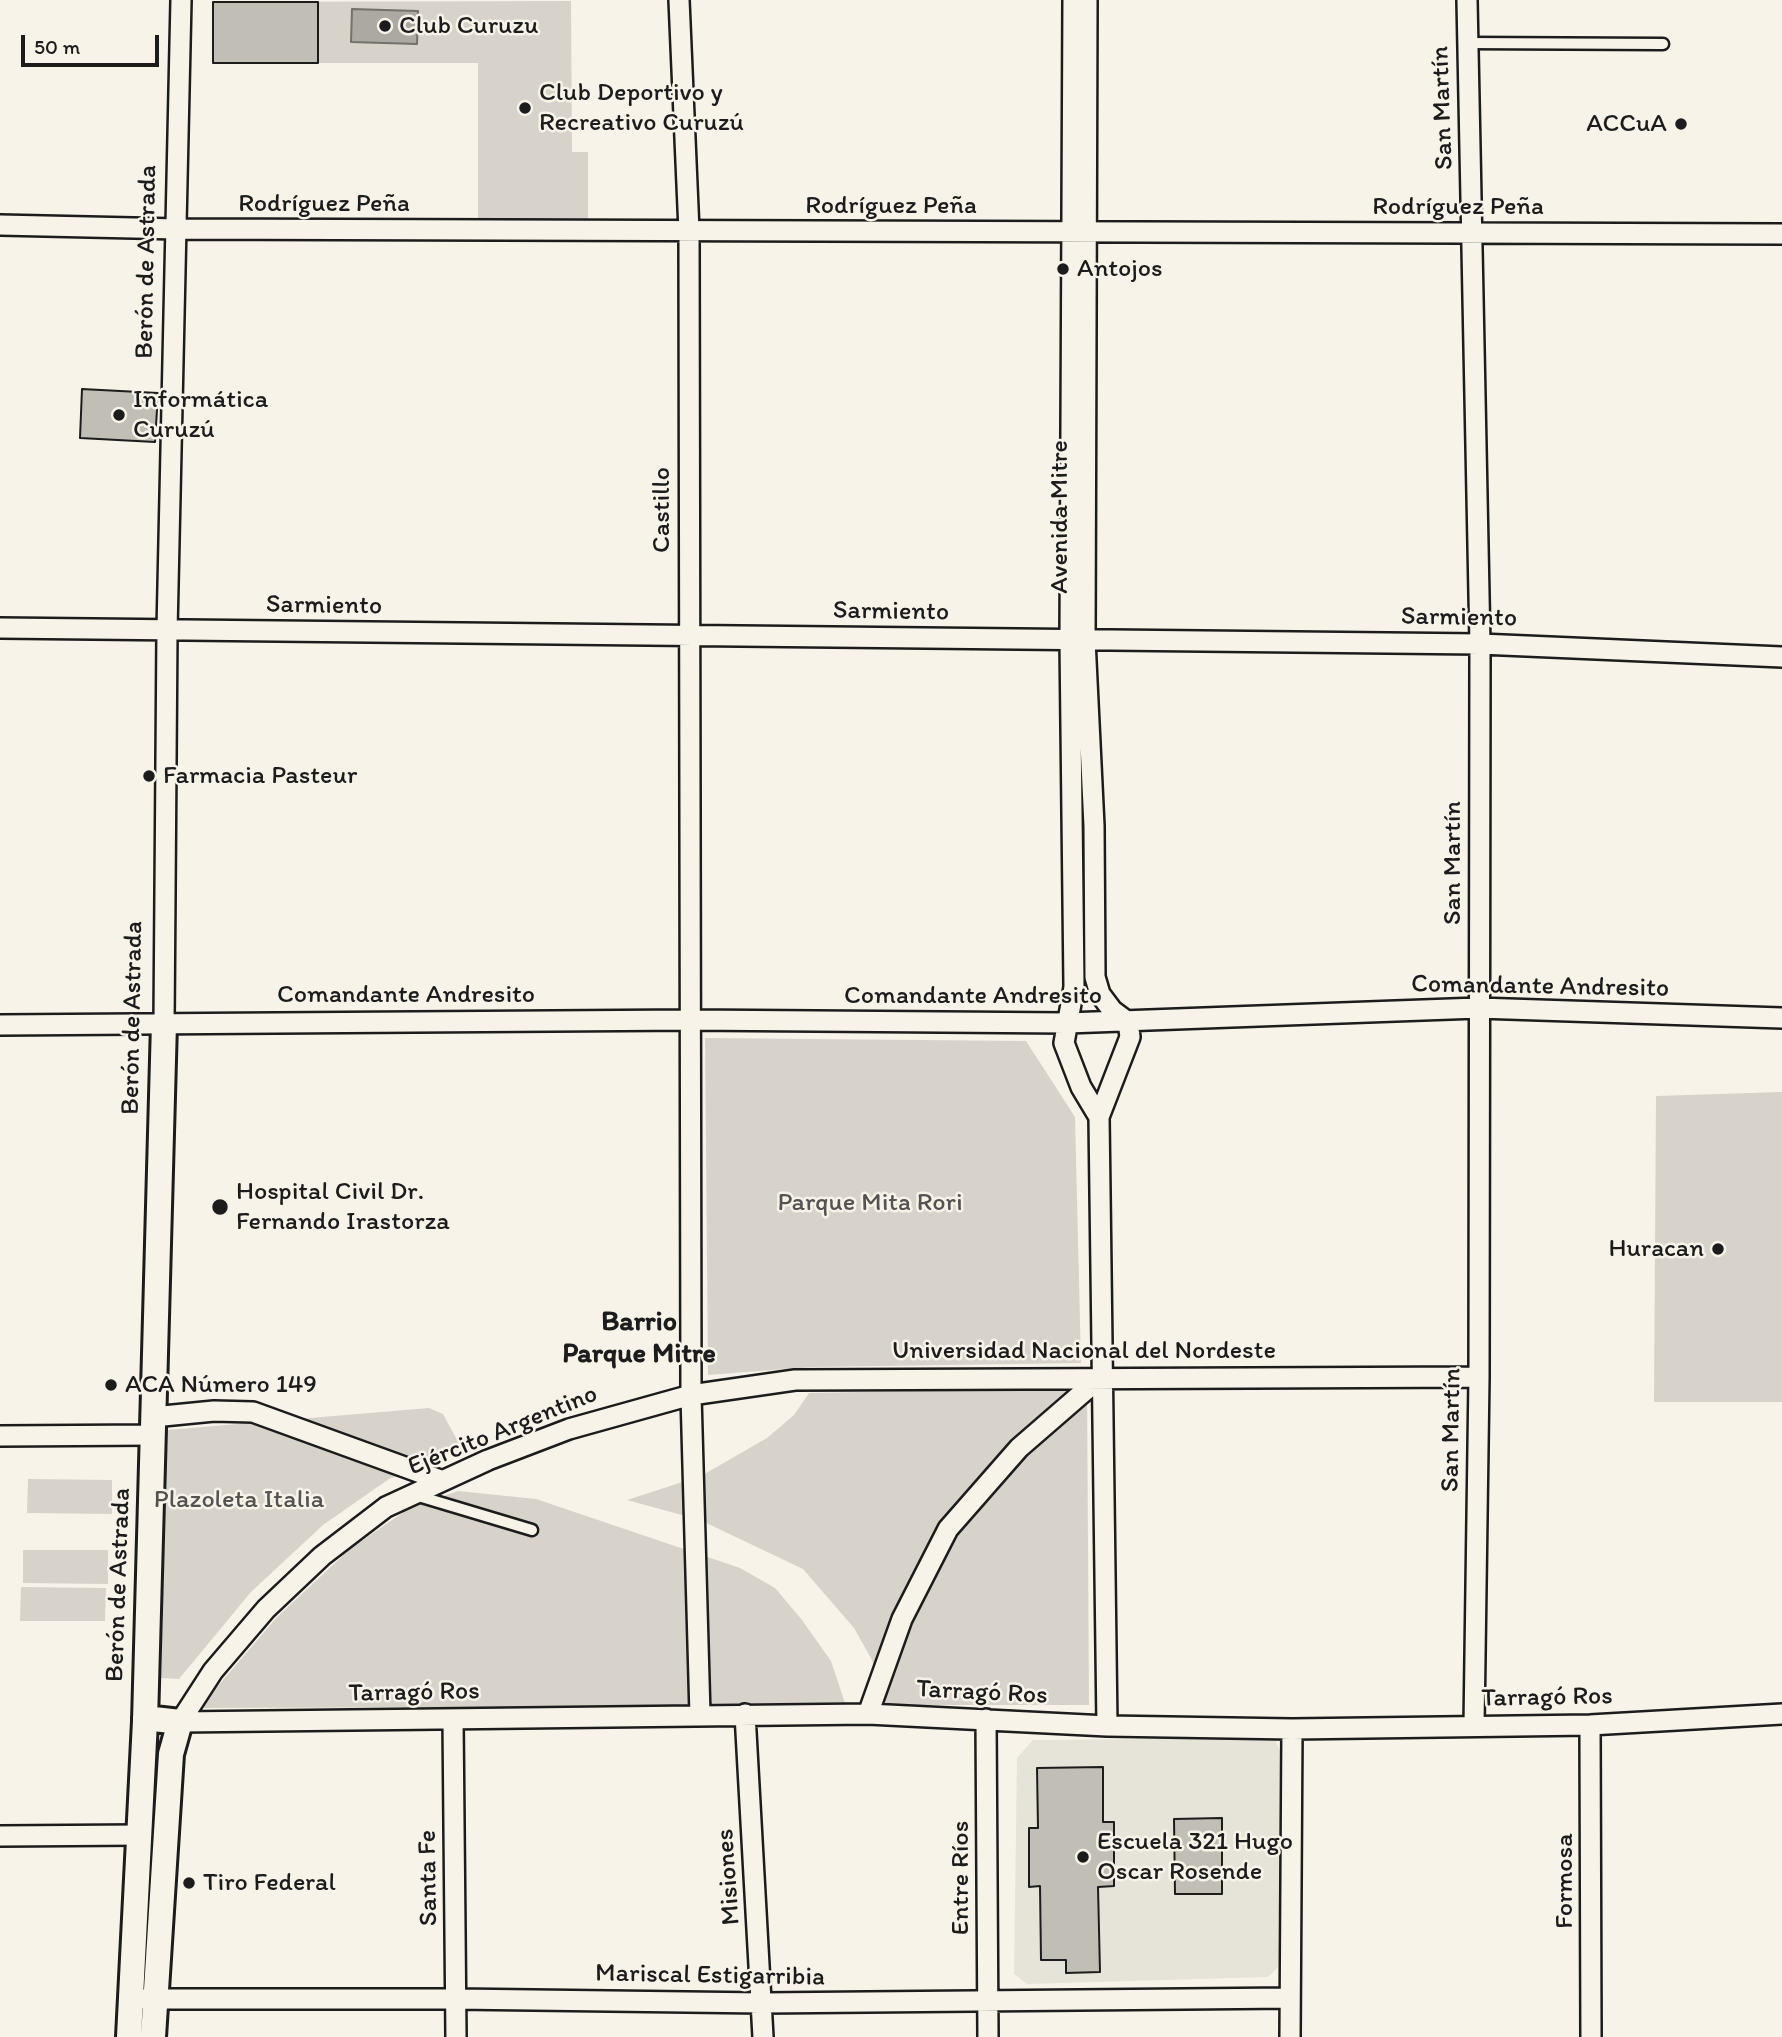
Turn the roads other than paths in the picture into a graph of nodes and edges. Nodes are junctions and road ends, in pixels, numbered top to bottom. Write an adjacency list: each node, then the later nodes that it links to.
1 (181, 0): 9 (street, Berón de Astrada)
2 (679, 0): 10 (street, Castillo)
3 (1073, 0): 11 (street, Avenida Mitre)
4 (1087, 0): 11 (street, Avenida Mitre)
5 (1467, 0): 6 (street, San Martín)
6 (1467, 43): 7 (lane); 12 (street, San Martín)
7 (1663, 44)
8 (0, 225): 9 (street, Rodríguez Peña)
9 (178, 229): 10 (street, Rodríguez Peña); 15 (street, Berón de Astrada)
10 (689, 231): 11 (street, Rodríguez Peña); 16 (street, Castillo)
11 (1079, 233): 12 (street, Rodríguez Peña); 17 (street, Avenida Mitre)
12 (1472, 233): 13 (street, Rodríguez Peña); 18 (street, San Martín)
13 (1782, 234)
14 (0, 628): 15 (street, Sarmiento)
15 (167, 631): 16 (street, Sarmiento); 24 (street, Berón de Astrada)
16 (687, 635): 17 (street, Sarmiento); 22 (street, Castillo)
17 (1077, 640): 18 (street, Sarmiento); 23 (street, Avenida Mitre); 25 (street, Avenida Mitre)
18 (1480, 644): 19 (street, Sarmiento); 20 (street, San Martín)
19 (1782, 657)
20 (1478, 1009): 21 (street, Comandante Andresito); 23 (street, Comandante Andresito); 29 (street, San Martín)
21 (1782, 1018)
22 (690, 1020): 24 (street, Comandante Andresito); 25 (street, Comandante Andresito); 30 (street)
23 (1128, 1022): 25 (street, Comandante Andresito); 27 (street)
24 (164, 1023): 26 (street, Comandante Andresito); 31 (street, Berón de Astrada)
25 (1067, 1023): 27 (street, Avenida Mitre)
26 (0, 1025)
27 (1099, 1117): 28 (street)
28 (1102, 1376): 29 (street, Universidad Nacional del Nordeste); 30 (street, Universidad Nacional del Nordeste); 38 (street); 45 (street)
29 (1479, 1377): 46 (street, San Martín)
30 (691, 1395): 33 (street, Ejército Argentino); 36 (street)
31 (153, 1426): 32 (street); 33 (street); 40 (street, Berón de Astrada)
32 (0, 1436)
33 (443, 1481): 34 (street, Ejército Argentino)
34 (414, 1495): 35 (lane); 43 (street, Ejército Argentino)
35 (532, 1530)
36 (700, 1714): 37 (street, Tarragó Ros); 41 (street, Tarragó Ros)
37 (745, 1714): 38 (street, Tarragó Ros); 53 (street, Misiones)
38 (868, 1714): 42 (street, Tarragó Ros)
39 (1782, 1714): 44 (street, Tarragó Ros)
40 (145, 1718): 43 (street); 48 (street, Berón de Astrada)
41 (453, 1718): 43 (street, Tarragó Ros); 52 (street, Santa Fe)
42 (986, 1719): 45 (street, Tarragó Ros); 54 (street, Entre Ríos)
43 (180, 1722): 51 (street, Berón de Astrada)
44 (1590, 1725): 46 (street, Tarragó Ros); 61 (street, Formosa)
45 (1107, 1726): 47 (street, Tarragó Ros)
46 (1474, 1726): 47 (street, Tarragó Ros)
47 (1292, 1729): 50 (street)
48 (140, 1835): 49 (street); 51 (street, Berón de Astrada)
49 (0, 1836)
50 (1290, 1998): 54 (street, Mariscal Estigarribia); 60 (street)
51 (142, 1999): 52 (street, Mariscal Estigarribia); 55 (street, Berón de Astrada); 56 (street, Berón de Astrada)
52 (456, 1999): 53 (street, Mariscal Estigarribia); 57 (street, Santa Fe)
53 (763, 2003): 54 (street, Mariscal Estigarribia); 58 (street, Misiones)
54 (988, 2003): 59 (street, Entre Ríos)
55 (129, 2037)
56 (153, 2037)
57 (456, 2037)
58 (763, 2037)
59 (988, 2037)
60 (1290, 2037)
61 (1591, 2037)

